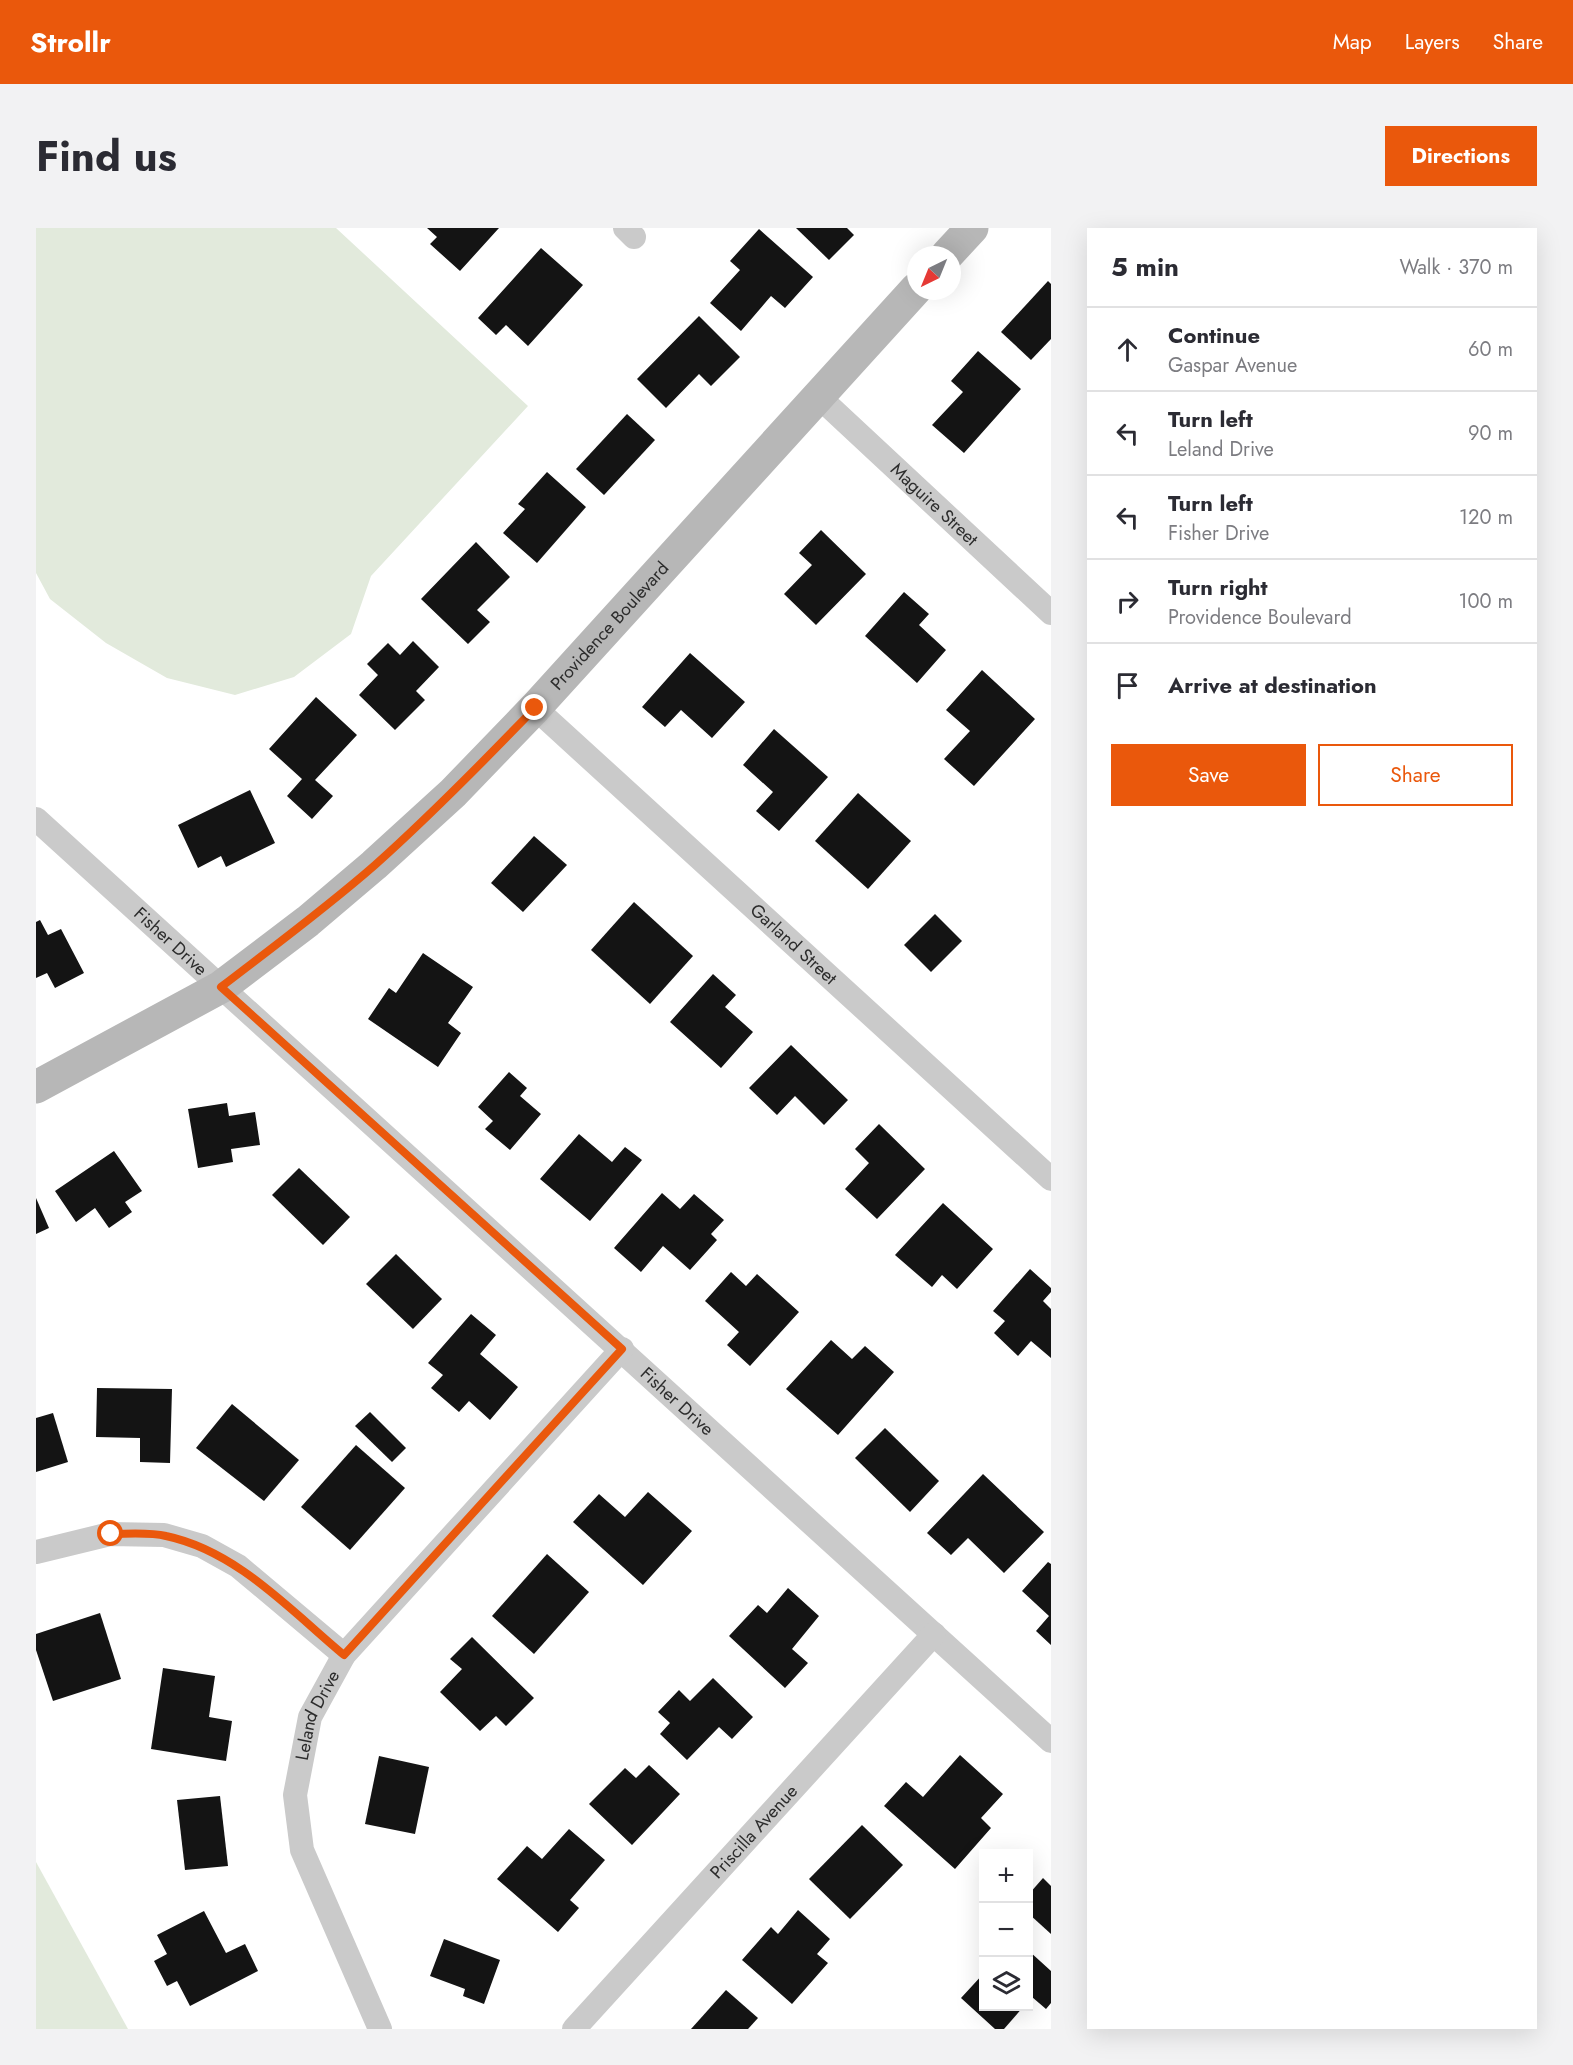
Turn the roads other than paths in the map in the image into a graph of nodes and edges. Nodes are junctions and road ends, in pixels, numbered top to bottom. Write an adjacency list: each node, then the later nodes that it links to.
1 (972, 228): 2 (main road)
2 (955, 246)
3 (907, 299): 4 (main road, Providence Boulevard)
4 (818, 396): 5 (street, Maguire Street); 6 (main road, Providence Boulevard)
5 (1051, 613)
6 (535, 708): 8 (main road, Providence Boulevard); 10 (street, Garland Street)
7 (36, 819): 8 (street, Fisher Drive)
8 (221, 987): 9 (main road, Providence Boulevard); 11 (street, Fisher Drive)
9 (36, 1087)
10 (1051, 1179)
11 (622, 1349): 13 (street, Fisher Drive); 14 (street, Leland Drive)
12 (36, 1552): 14 (street)
13 (934, 1634): 15 (street, Fisher Drive); 17 (street, Priscilla Avenue)
14 (344, 1655): 16 (street, Leland Drive)
15 (1051, 1741)
16 (380, 2029)
17 (574, 2029)

